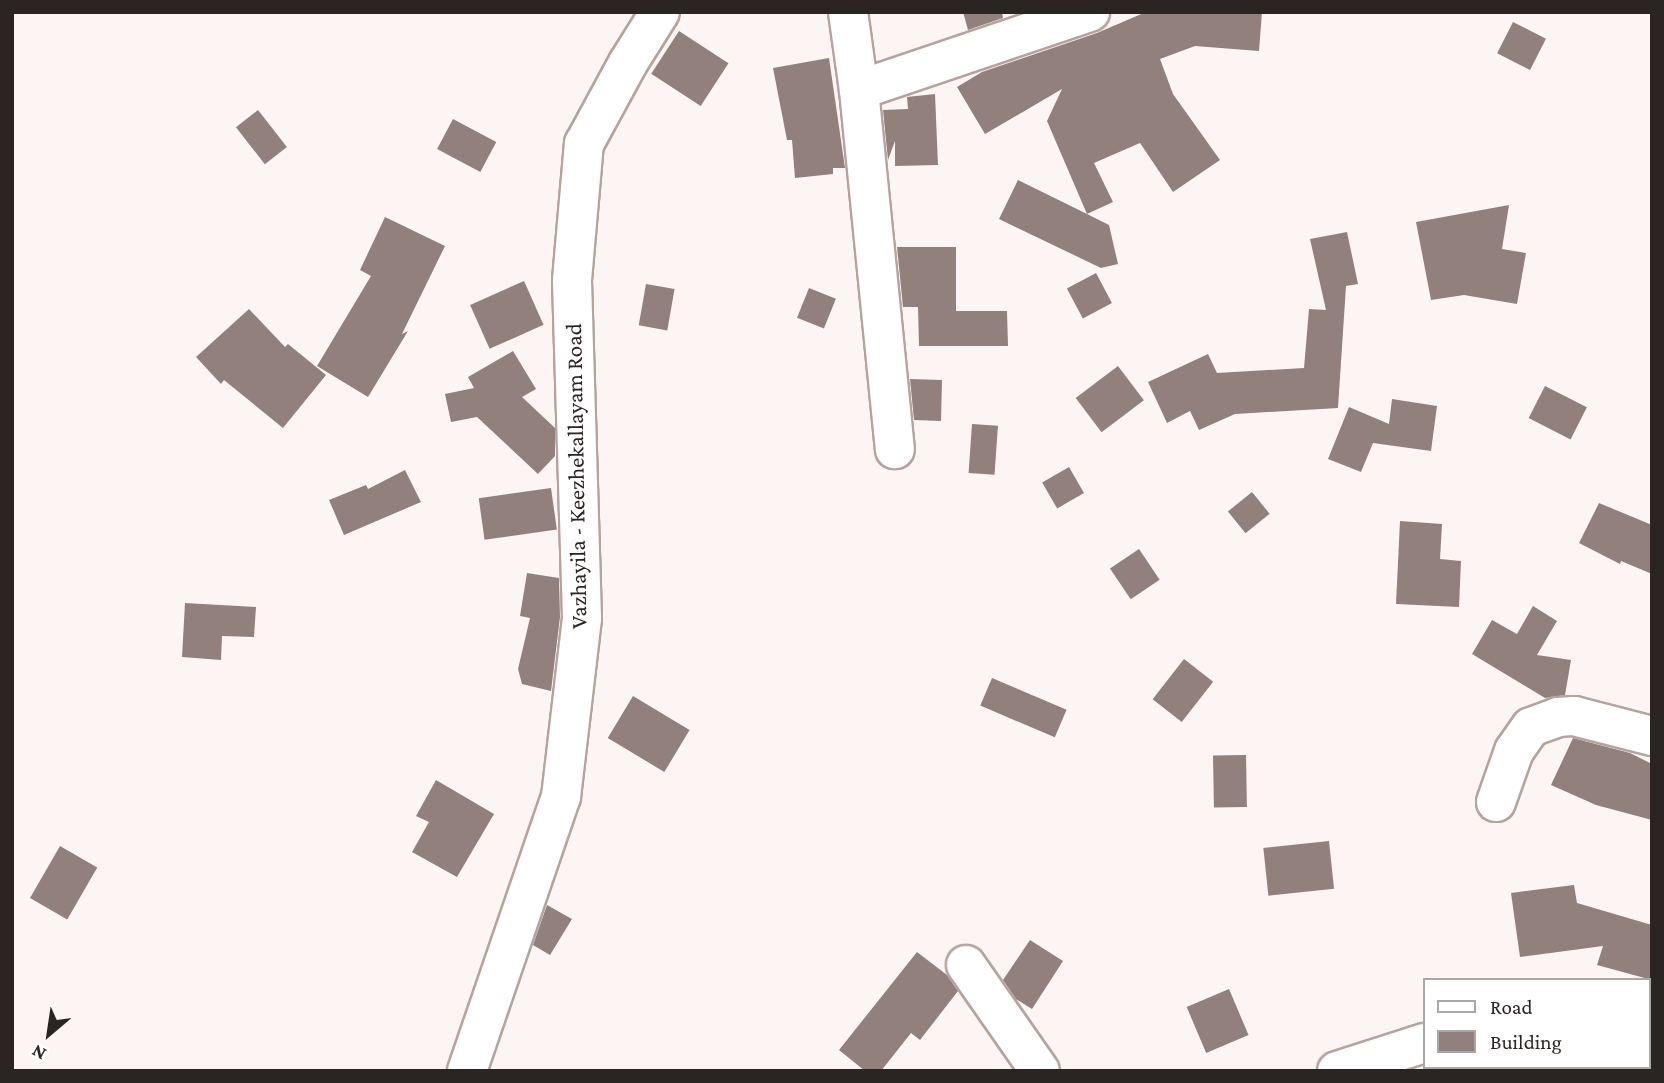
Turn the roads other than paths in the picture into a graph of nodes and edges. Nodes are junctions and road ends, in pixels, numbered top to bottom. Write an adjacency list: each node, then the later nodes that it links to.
1 (660, 12): 10 (street, Vazhayila - Keezhekallayam Road)
2 (848, 12): 4 (street)
3 (1090, 12): 4 (street)
4 (859, 90): 5 (street)
5 (895, 449)
6 (1652, 736): 7 (street)
7 (1496, 802)
8 (966, 965): 11 (street)
9 (1422, 1044): 12 (street)
10 (467, 1071)
11 (1040, 1071)
12 (1336, 1071)

